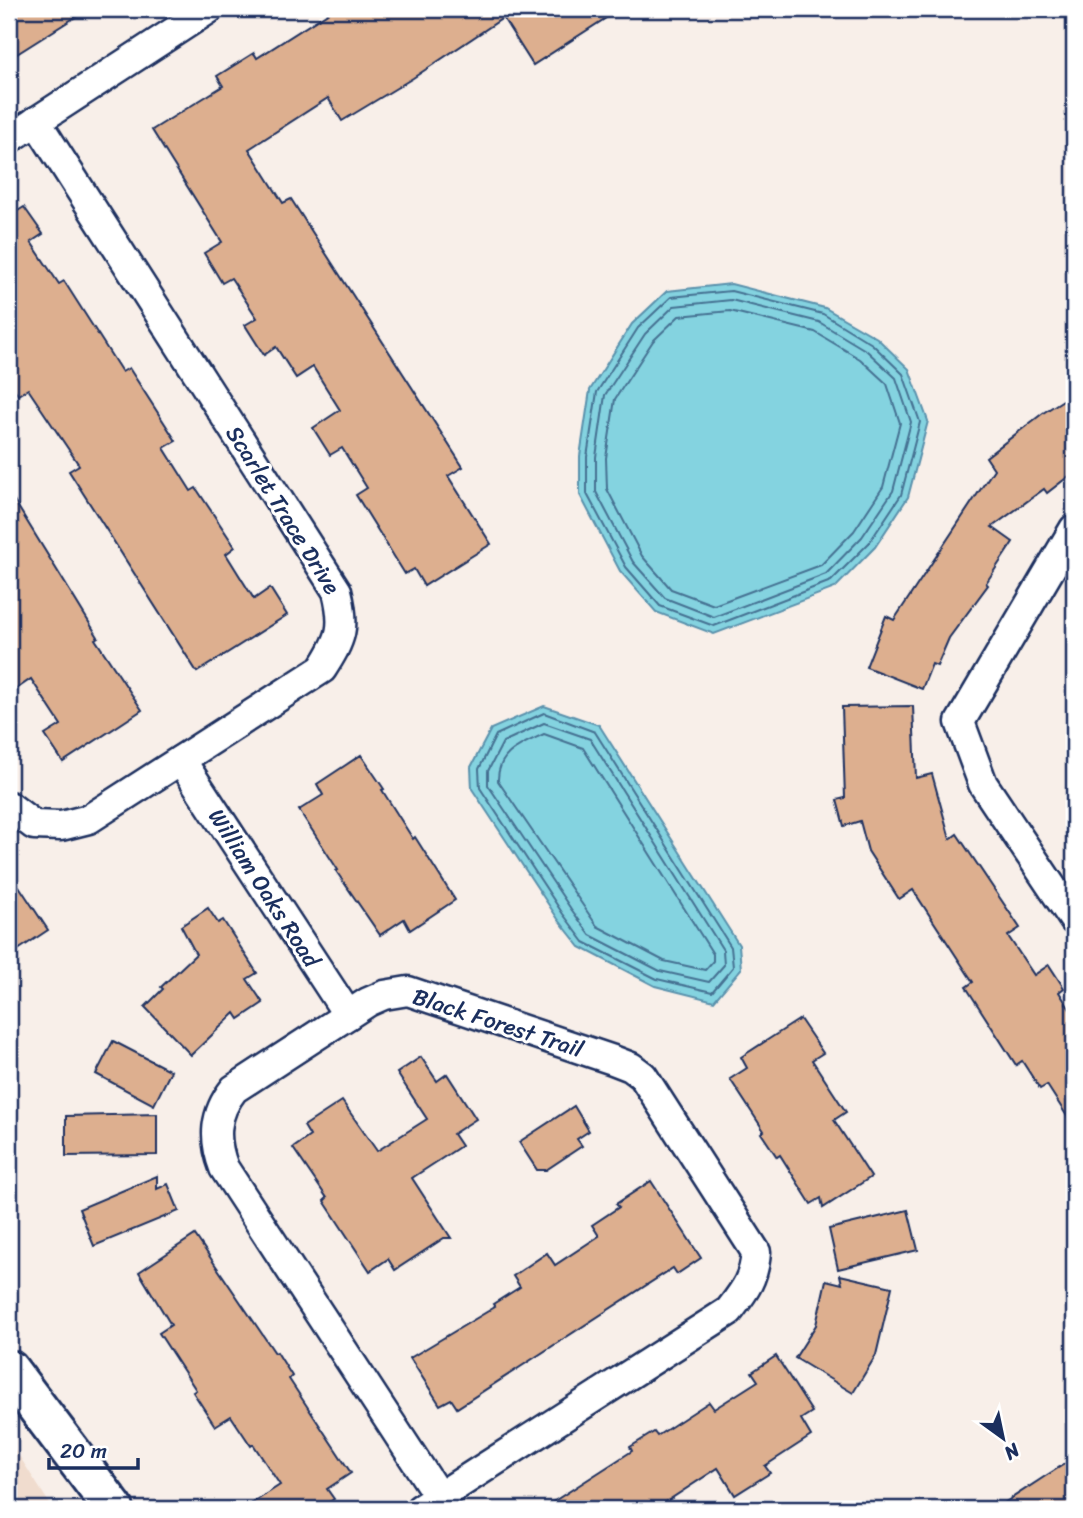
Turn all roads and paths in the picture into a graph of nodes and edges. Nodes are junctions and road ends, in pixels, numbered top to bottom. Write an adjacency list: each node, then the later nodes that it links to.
1 (209, 9): 2 (street)
2 (36, 121): 3 (street); 5 (street, Scarlet Trace Drive)
3 (9, 139)
4 (1074, 529): 7 (street)
5 (181, 760): 6 (street, Scarlet Trace Drive); 8 (street, William Oaks Road)
6 (9, 806)
7 (1074, 920)
8 (348, 1016): 11 (street, Black Forest Trail); 11 (street, Black Forest Trail)
9 (9, 1370): 13 (main road)
10 (9, 1377): 12 (main road)
11 (430, 1503)
12 (80, 1509)
13 (114, 1509)

